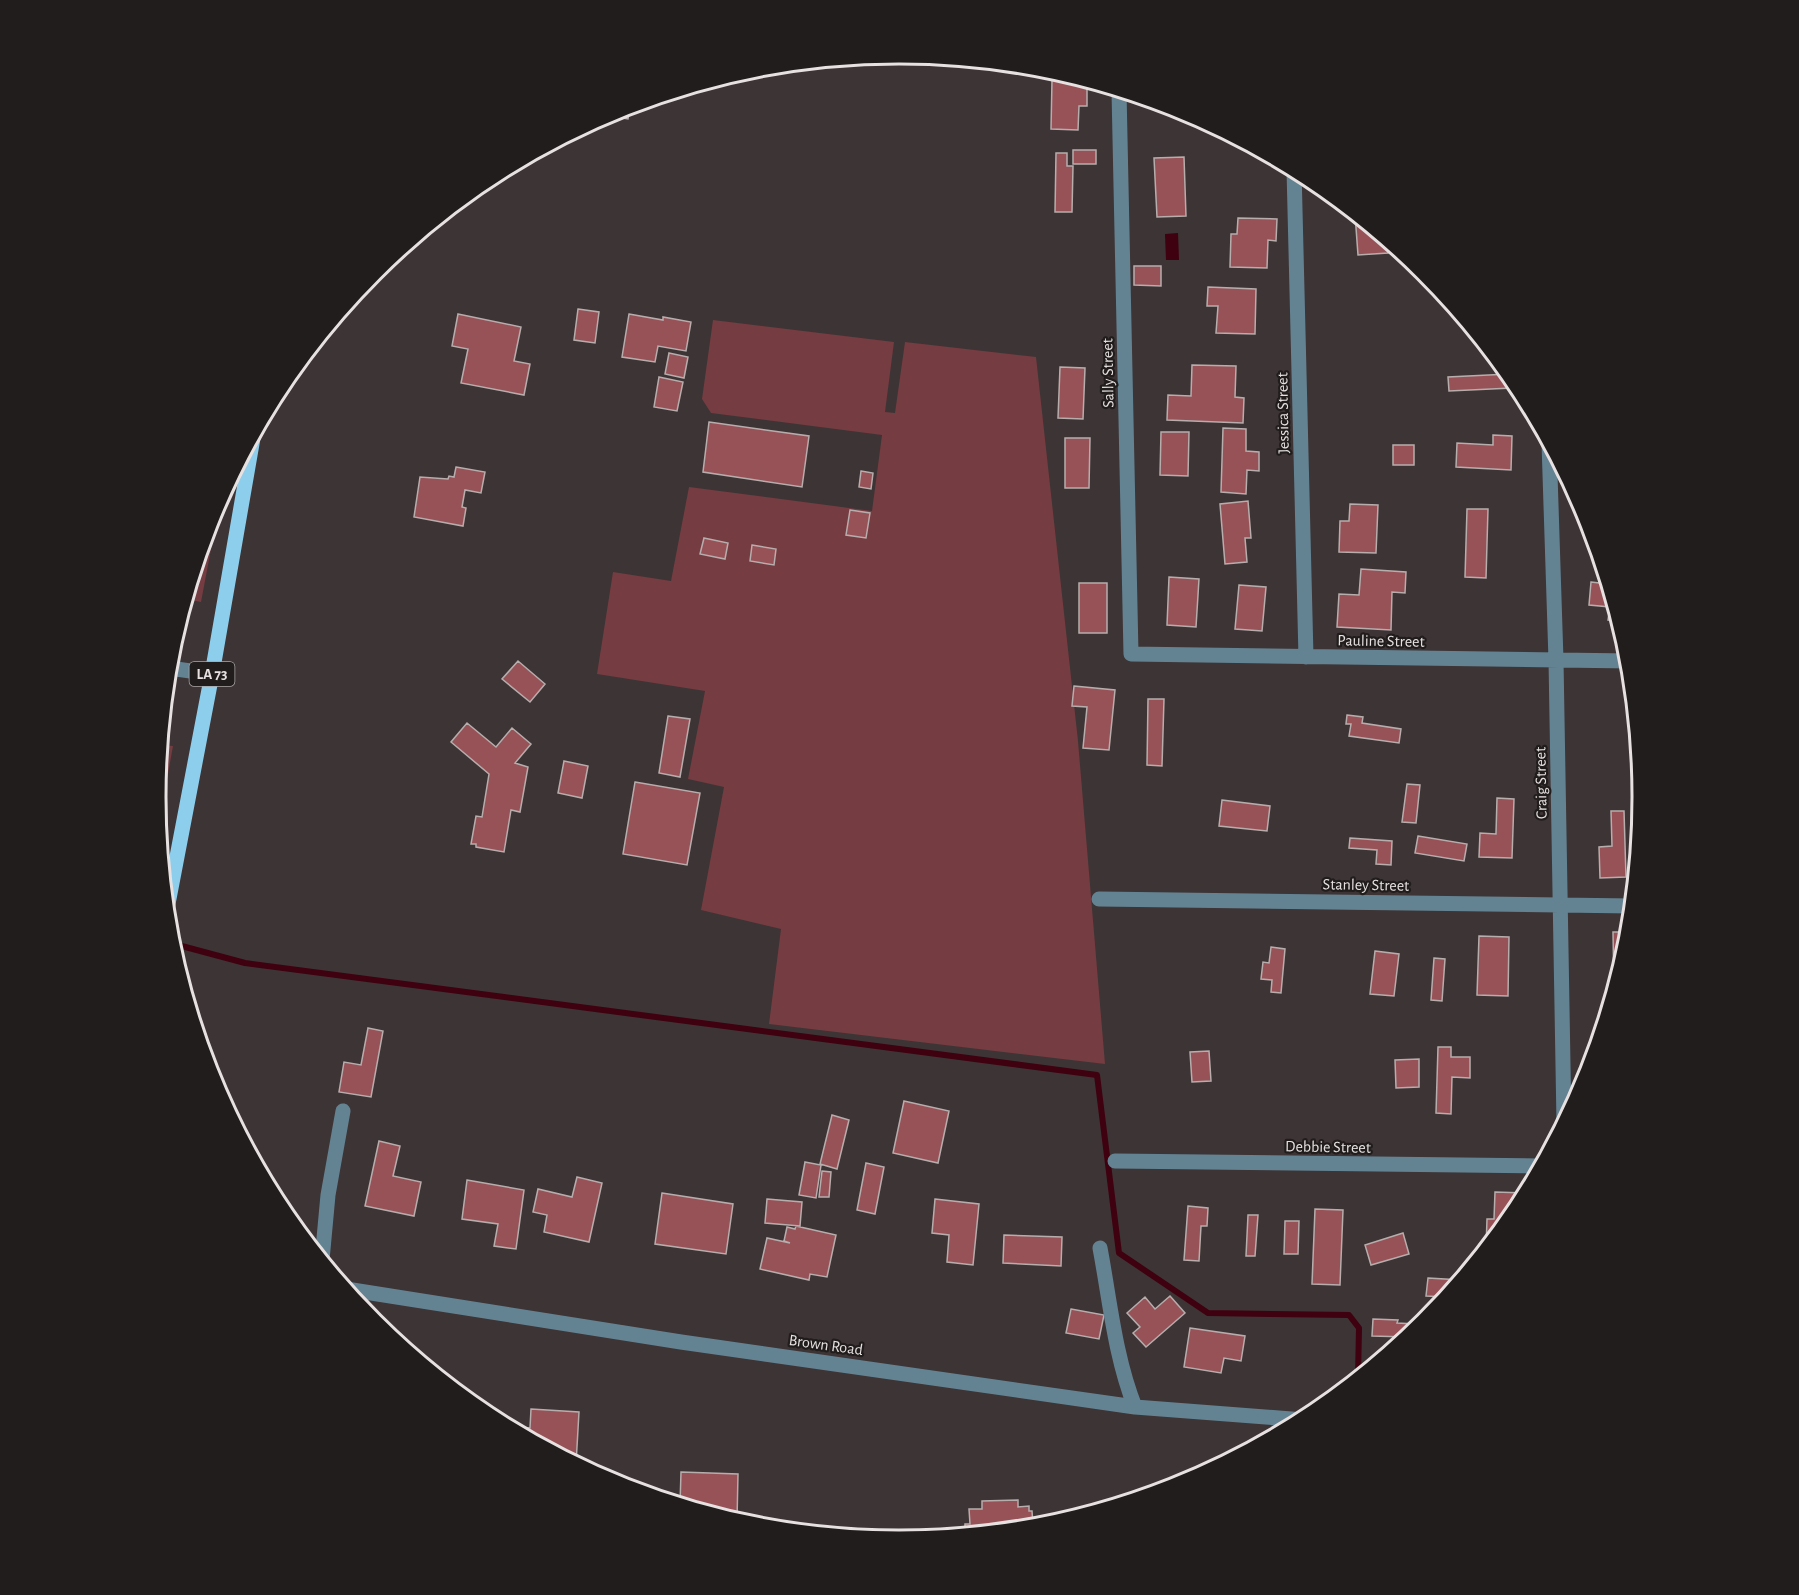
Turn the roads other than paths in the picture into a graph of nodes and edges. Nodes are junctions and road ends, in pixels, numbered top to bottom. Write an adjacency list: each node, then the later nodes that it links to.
1 (1119, 98): 5 (street, Sally Street)
2 (1294, 180): 6 (street, Jessica Street)
3 (1550, 459): 7 (street, Craig Street)
4 (249, 460): 10 (main road, LA 73)
5 (1131, 654): 6 (street, Pauline Street)
6 (1306, 657): 7 (street, Pauline Street)
7 (1556, 660): 8 (street, Pauline Street); 13 (street, Craig Street)
8 (1619, 661)
9 (178, 669): 10 (street)
10 (212, 674): 11 (main road, LA 73)
11 (172, 883)
12 (1099, 899): 13 (street, Stanley Street)
13 (1561, 905): 14 (street, Stanley Street); 15 (street, Craig Street)
14 (1624, 906)
15 (1564, 1107)
16 (343, 1111): 20 (street)
17 (1115, 1161): 18 (street, Debbie Street)
18 (1533, 1166)
19 (1100, 1248): 22 (street)
20 (323, 1250)
21 (357, 1291): 22 (street, Brown Road)
22 (1135, 1407): 23 (street, Brown Road)
23 (1288, 1419)

